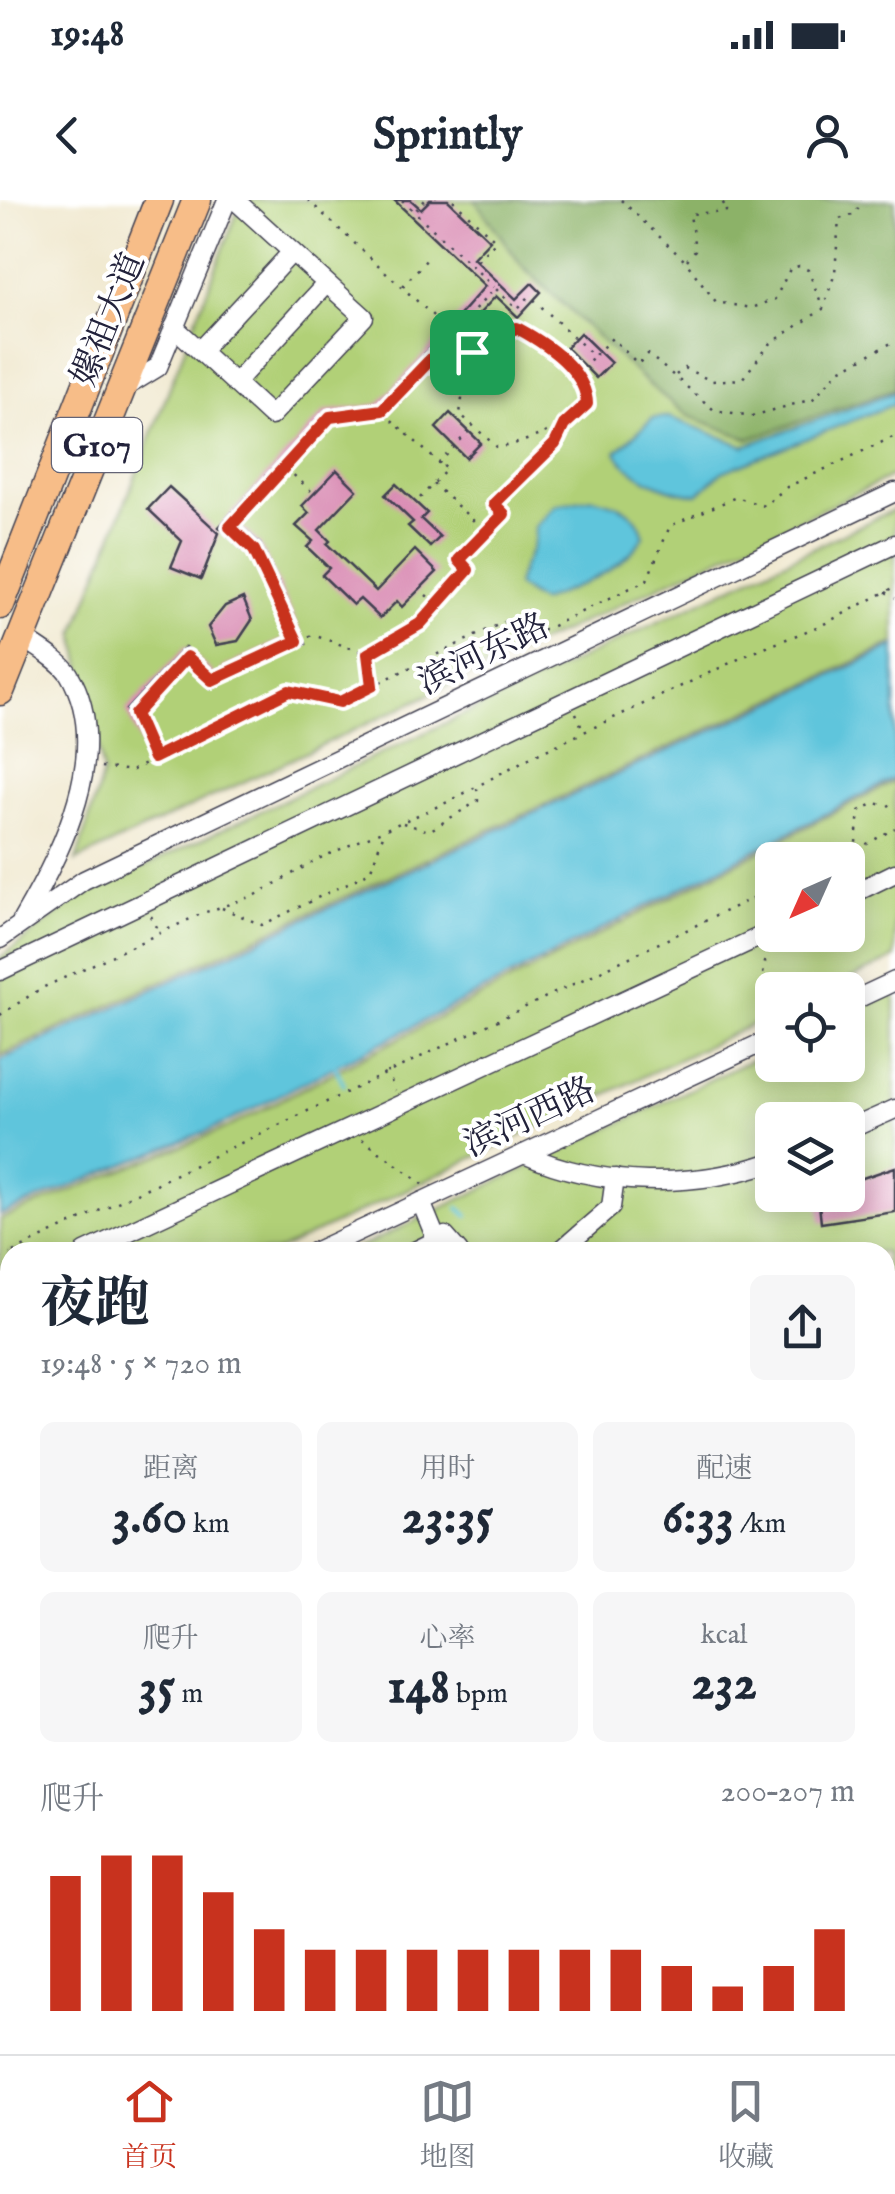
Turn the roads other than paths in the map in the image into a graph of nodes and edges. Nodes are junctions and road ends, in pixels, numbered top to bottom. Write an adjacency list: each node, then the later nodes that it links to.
1 (159, 200): 13 (highway, 嫘祖大道 / G107)
2 (196, 200): 10 (highway, 嫘祖大道 / G107)
3 (227, 200): 7 (street)
4 (235, 200): 5 (street)
5 (292, 252): 6 (street); 8 (street)
6 (326, 284): 9 (street); 9 (street)
7 (174, 326): 8 (street); 10 (street)
8 (200, 351): 9 (street)
9 (234, 382)
10 (118, 392): 14 (highway, 嫘祖大道 / G107)
11 (895, 492): 18 (street, 滨河东路)
12 (895, 544): 21 (street)
13 (0, 605)
14 (21, 636): 15 (highway, 嫘祖大道 / G107); 18 (street)
15 (0, 691)
16 (895, 873): 17 (street)
17 (865, 888)
18 (19, 925): 19 (street, 滨河东路)
19 (0, 939)
20 (755, 939): 32 (street)
21 (0, 971)
22 (895, 981): 23 (street)
23 (865, 995)
24 (755, 1046): 27 (street, 滨河西路)
25 (895, 1110): 26 (street)
26 (865, 1123)
27 (524, 1154): 29 (street); 30 (street, 滨河西路)
28 (755, 1168): 29 (street)
29 (615, 1178): 36 (street)
30 (429, 1198): 31 (street); 33 (street, 滨河西路)
31 (437, 1240): 34 (street); 35 (street)
32 (106, 1242)
33 (335, 1242)
34 (433, 1242)
35 (450, 1242)
36 (571, 1242)

